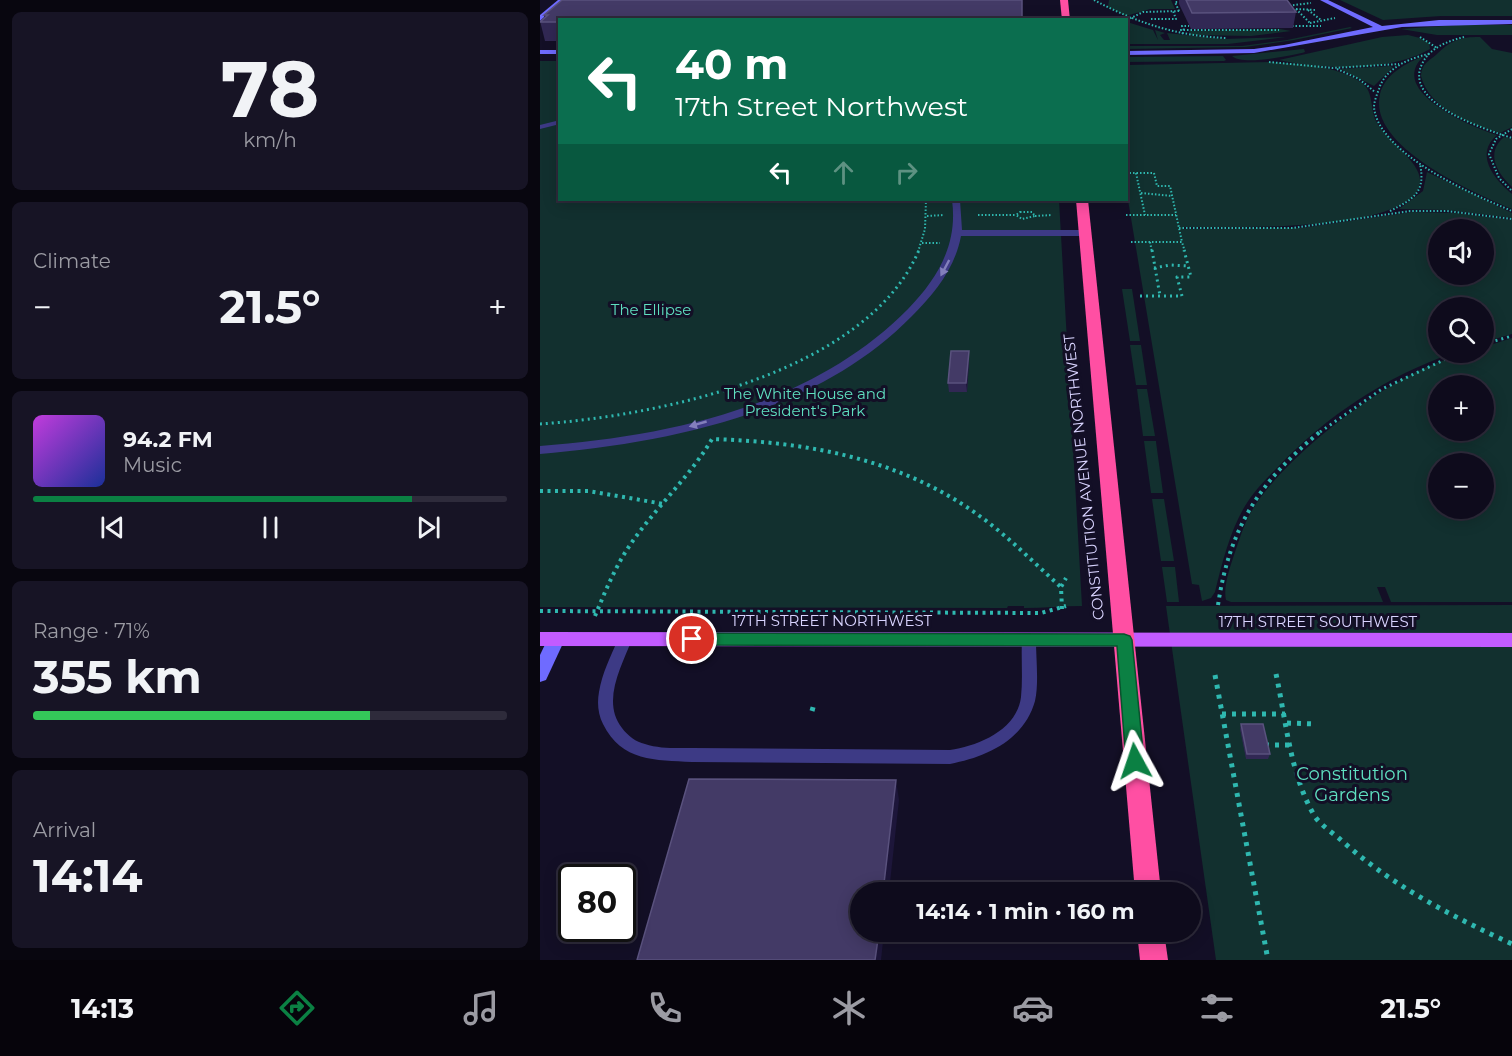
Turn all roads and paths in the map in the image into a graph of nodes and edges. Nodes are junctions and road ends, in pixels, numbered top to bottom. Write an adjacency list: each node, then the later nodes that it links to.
1 (562, 0): 19 (main road)
2 (1064, 0): 17 (highway)
3 (1094, 0): 18 (path)
4 (1284, 0): 8 (path)
5 (1323, 0): 30 (main road)
6 (1189, 2): 14 (path)
7 (1312, 3): 8 (path)
8 (1291, 5): 9 (path); 10 (path)
9 (1281, 6)
10 (1296, 9): 11 (path); 26 (path)
11 (1308, 9): 12 (path); 24 (path)
12 (1317, 10)
13 (1173, 11): 14 (path); 15 (path); 22 (path)
14 (1181, 11)
15 (1148, 12): 20 (path); 21 (path)
16 (1340, 17): 24 (path)
17 (1066, 18)
18 (1125, 18)
19 (540, 19)
20 (1128, 20): 31 (path)
21 (1151, 20): 22 (path); 31 (path)
22 (1161, 20): 35 (path)
23 (1290, 20): 33 (path)
24 (1321, 21): 26 (path)
25 (1512, 22): 30 (main road)
26 (1309, 24): 28 (path); 33 (path)
27 (1190, 26): 32 (path)
28 (1313, 26)
29 (1278, 27): 32 (path)
30 (1381, 28): 45 (main road)
31 (1154, 29): 35 (path)
32 (1184, 30): 38 (path)
33 (1297, 30): 34 (path)
34 (1293, 31)
35 (1166, 32): 38 (path)
36 (1282, 34): 39 (path)
37 (1413, 34): 42 (path)
38 (1183, 35): 41 (path)
39 (1276, 35)
40 (1464, 37): 42 (path)
41 (1235, 38)
42 (1437, 48): 46 (path)
43 (540, 52): 44 (main road)
44 (558, 52)
45 (1128, 53)
46 (1429, 54): 48 (path); 54 (path)
47 (1264, 62): 49 (path)
48 (1401, 64): 49 (path); 50 (path)
49 (1333, 68): 50 (path)
50 (1375, 92): 56 (path)
51 (558, 122): 52 (lane)
52 (540, 127)
53 (1512, 129): 54 (path)
54 (1502, 135): 55 (path); 59 (path)
55 (1512, 138)
56 (1420, 164): 65 (path); 66 (path)
57 (1128, 173): 58 (path)
58 (1136, 173): 60 (path); 61 (path)
59 (1512, 191)
60 (1140, 193): 61 (path); 71 (path)
61 (1172, 196): 72 (path)
62 (926, 201): 73 (path)
63 (956, 201): 78 (lane)
64 (1082, 201): 79 (highway, CONSTITUTION AVENUE NORTHWEST)
65 (1512, 211)
66 (1387, 212): 76 (path); 77 (path)
67 (945, 215): 73 (path)
68 (978, 215): 69 (path)
69 (1016, 215): 74 (path); 74 (path)
70 (1126, 215): 71 (path)
71 (1144, 215): 72 (path)
72 (1176, 215): 77 (path)
73 (927, 216): 83 (path)
74 (1035, 216): 75 (path)
75 (1052, 216)
76 (1512, 219)
77 (1179, 228): 82 (path)
78 (958, 229): 79 (lane); 95 (lane, one-way to 95)
79 (1085, 229): 106 (highway, CONSTITUTION AVENUE NORTHWEST)
80 (1131, 242): 81 (path)
81 (1150, 242): 82 (path); 86 (path)
82 (1182, 242): 85 (path)
83 (922, 243): 84 (path); 92 (path)
84 (941, 243)
85 (1188, 266): 86 (path); 88 (path)
86 (1155, 268): 88 (path)
87 (1140, 296): 88 (path)
88 (1160, 296)
89 (1512, 336): 90 (path)
90 (1494, 341)
91 (1435, 363): 100 (path)
92 (672, 406): 93 (path); 94 (path)
93 (674, 413)
94 (540, 424)
95 (540, 450)
96 (540, 491): 97 (path)
97 (664, 504): 99 (path); 102 (path)
98 (1066, 578): 99 (path)
99 (1061, 586): 102 (path)
100 (1218, 605)
101 (540, 611): 102 (path)
102 (596, 614)
103 (548, 639): 104 (main road, 17TH STREET NORTHWEST); 109 (main road)
104 (625, 639): 105 (main road, 17TH STREET NORTHWEST); 105 (lane)
105 (1029, 640): 106 (main road, 17TH STREET NORTHWEST)
106 (1124, 640): 107 (main road, 17TH STREET SOUTHWEST); 119 (highway, CONSTITUTION AVENUE NORTHWEST)
107 (1512, 640)
108 (1276, 674): 114 (path)
109 (540, 675)
110 (1215, 675): 113 (path)
111 (814, 704): 112 (path)
112 (812, 711)
113 (1222, 714): 114 (path); 123 (path)
114 (1285, 714): 115 (path)
115 (1287, 723): 116 (path); 118 (path)
116 (1317, 724)
117 (1265, 745): 118 (path)
118 (1292, 745): 121 (path)
119 (1147, 882)
120 (1153, 942): 122 (highway)
121 (1512, 944)
122 (1154, 960)
123 (1268, 960)

